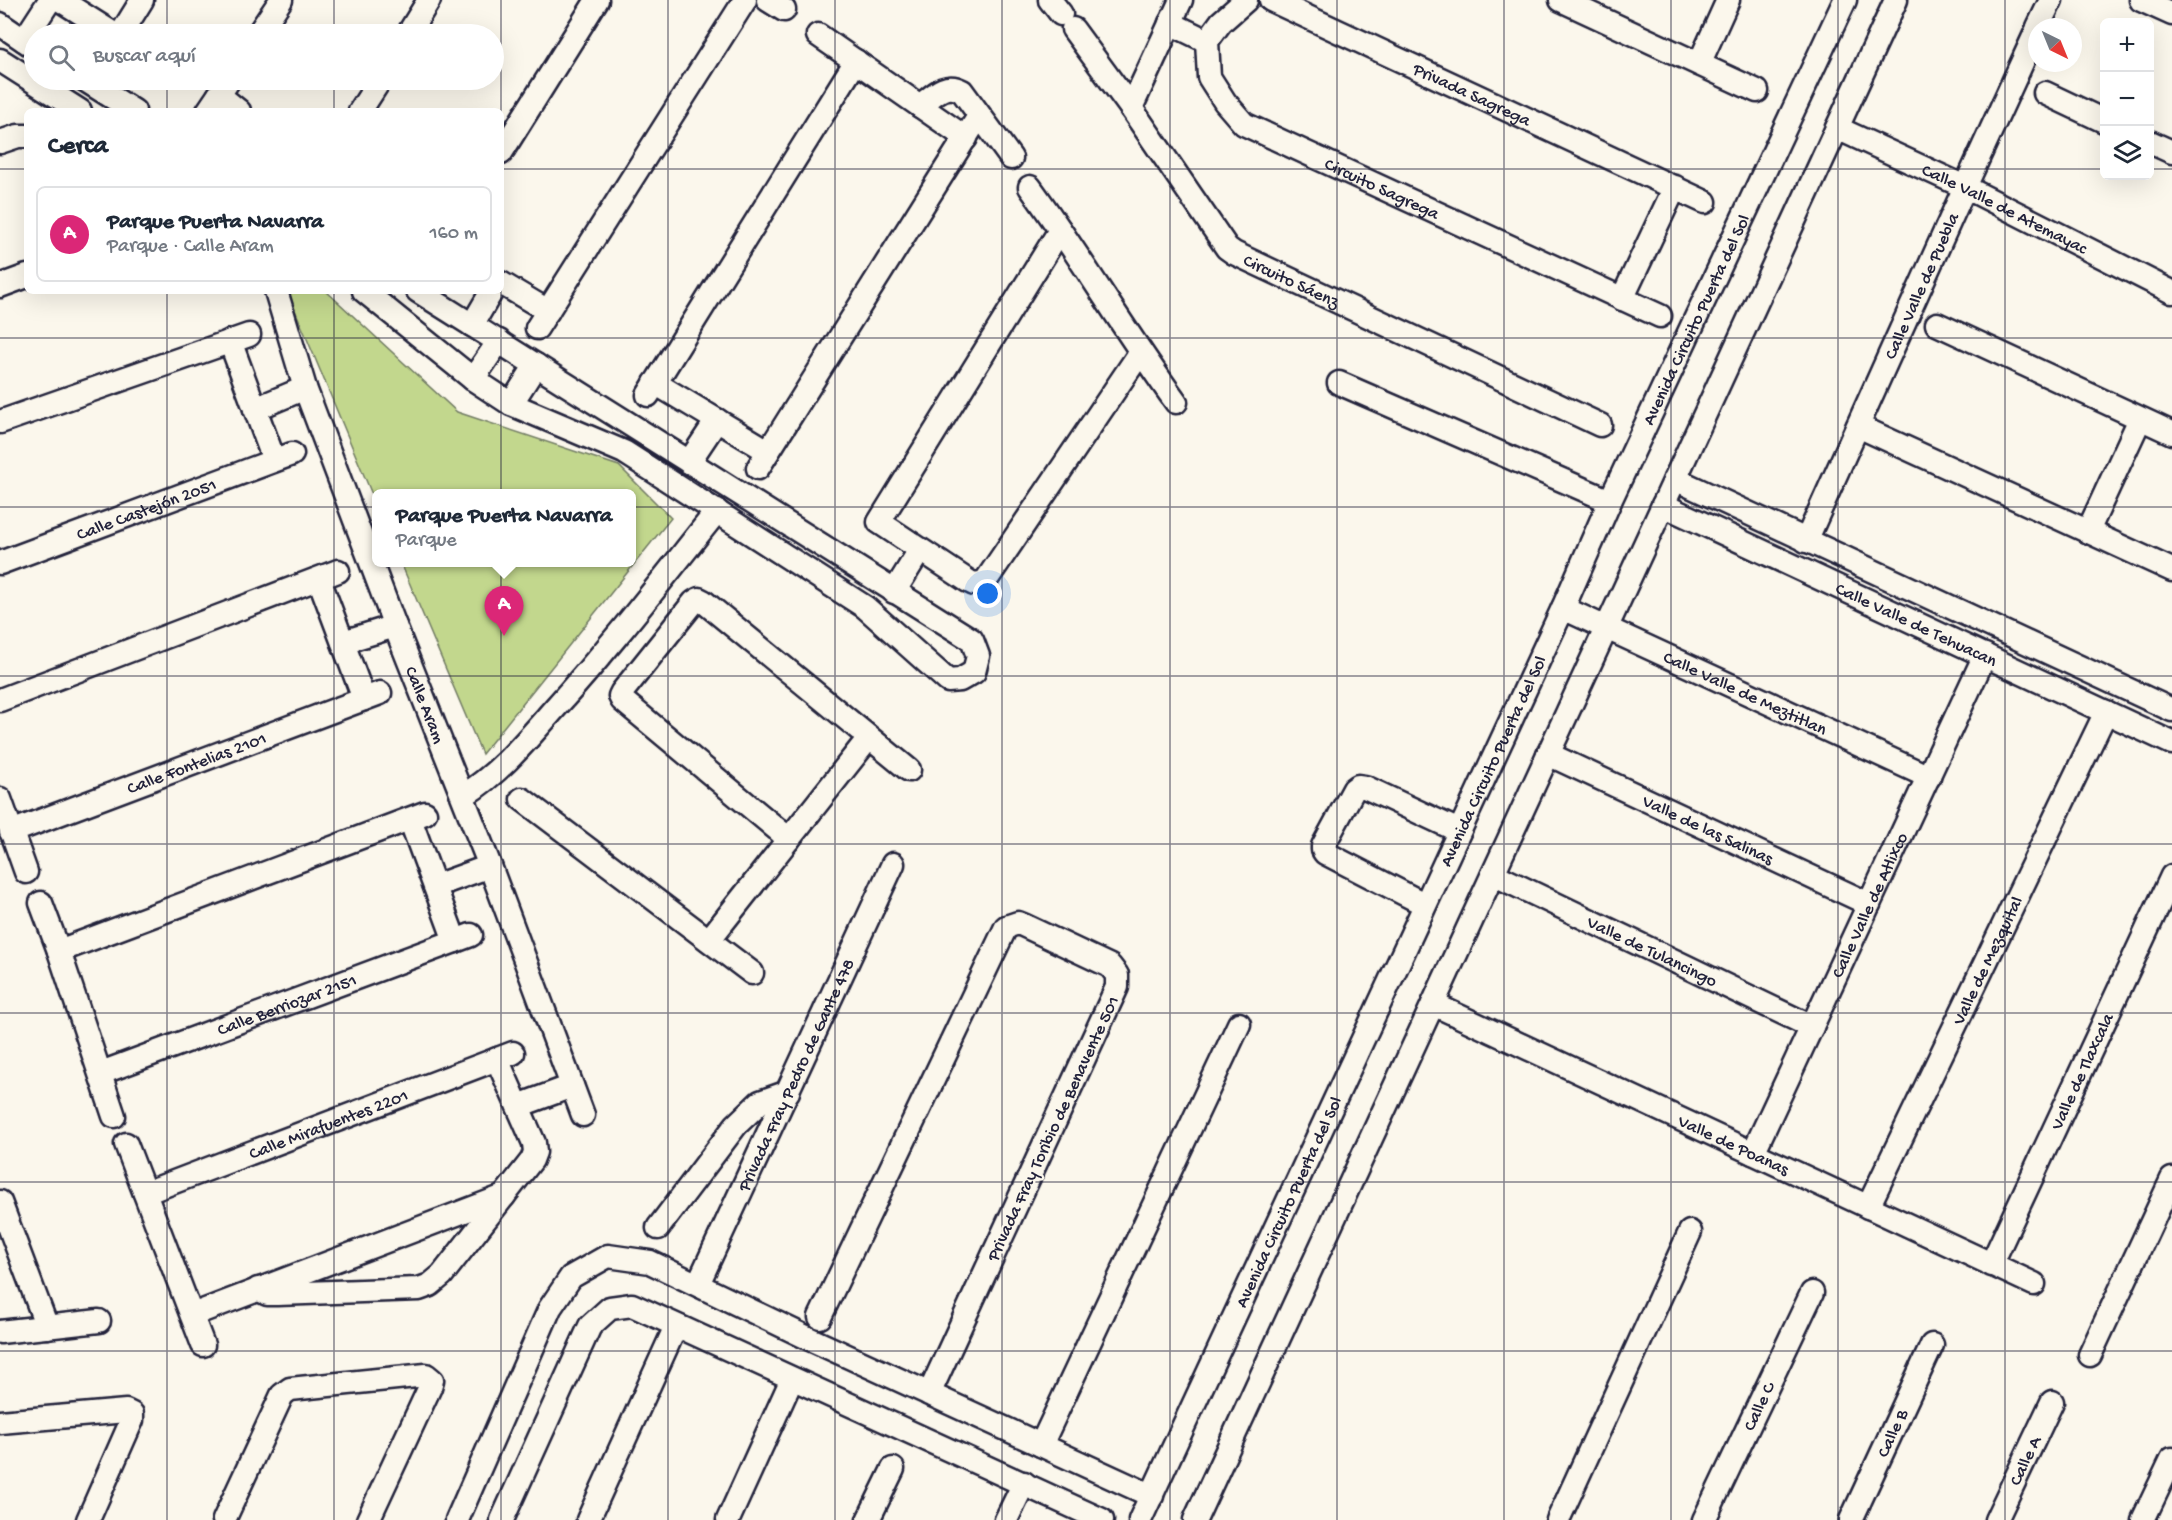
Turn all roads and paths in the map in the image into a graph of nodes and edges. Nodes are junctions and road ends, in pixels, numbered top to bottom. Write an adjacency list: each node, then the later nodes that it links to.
1 (50, 0): 23 (street)
2 (60, 0): 24 (street)
3 (142, 0): 25 (street)
4 (280, 0): 26 (street)
5 (429, 0): 27 (street)
6 (597, 0): 55 (street)
7 (745, 0): 65 (street)
8 (1181, 0): 21 (street)
9 (1246, 0): 30 (street)
10 (1271, 0): 59 (street, Privada Sagrega)
11 (1561, 0): 17 (street)
12 (1728, 0): 34 (street)
13 (1845, 0): 92 (street, Avenida Circuito Puerta del Sol)
14 (1896, 0): 50 (street)
15 (2051, 0): 20 (street, Calle Valle de Puebla)
16 (2141, 0): 19 (street)
17 (1591, 6): 34 (street)
18 (1061, 14): 47 (street, Circuito Sáenz)
19 (2172, 14)
20 (2043, 18)
21 (1170, 23): 30 (street); 47 (street)
22 (0, 24): 29 (street)
23 (39, 24)
24 (98, 24)
25 (127, 24)
26 (264, 24)
27 (414, 24)
28 (818, 35): 33 (street)
29 (24, 41)
30 (1207, 42): 71 (street, Circuito Sagrega)
31 (2028, 51): 60 (street, Calle Valle de Puebla)
32 (0, 60): 35 (street)
33 (856, 61): 42 (street); 85 (street)
34 (1699, 64): 39 (street)
35 (24, 75)
36 (47, 90): 43 (street)
37 (101, 90): 44 (street)
38 (374, 90): 46 (street)
39 (1757, 91)
40 (2045, 93): 49 (street)
41 (219, 95): 45 (street)
42 (920, 106): 48 (street); 52 (street)
43 (75, 108)
44 (129, 108)
45 (235, 108)
46 (362, 108)
47 (1131, 108): 87 (street, Circuito Sáenz)
48 (979, 116): 52 (street); 57 (street)
49 (2100, 119)
50 (1837, 128): 60 (street, Calle Valle de Atemayac); 91 (street)
51 (24, 136): 53 (street)
52 (966, 138): 85 (street)
53 (0, 142)
54 (2154, 144): 56 (street)
55 (504, 148)
56 (2172, 152)
57 (1011, 158)
58 (1030, 187): 62 (street)
59 (1675, 187): 61 (street, Privada Sagrega); 71 (street)
60 (1965, 187): 66 (street, Calle Valle de Atemayac); 88 (street, Calle Valle de Puebla)
61 (1706, 202)
62 (1060, 230): 76 (street); 97 (street)
63 (24, 277): 64 (street)
64 (0, 286)
65 (504, 286)
66 (2172, 292)
67 (277, 294): 80 (street, Calle Aram)
68 (368, 294): 78 (street)
69 (423, 294): 74 (street)
70 (490, 294): 74 (street)
71 (1622, 299): 72 (street, Circuito Sagrega)
72 (1660, 316)
73 (1937, 324): 84 (street)
74 (472, 325): 75 (street)
75 (499, 341): 77 (street); 78 (street)
76 (1140, 353): 81 (street); 97 (street)
77 (536, 365): 82 (street); 90 (street)
78 (473, 379): 82 (street)
79 (1339, 383): 92 (street)
80 (305, 388): 83 (street); 99 (street, Calle Aram)
81 (1176, 402)
82 (511, 404): 94 (street)
83 (255, 409): 86 (street); 98 (street, Calle Castejón 2051)
84 (2140, 419): 89 (street); 95 (street)
85 (717, 420): 90 (street)
86 (0, 422)
87 (1600, 426)
88 (1858, 426): 95 (street); 96 (street, Calle Valle de Puebla)
89 (2172, 433)
90 (689, 462): 102 (street)
91 (1675, 479): 93 (street); 96 (street, Calle Valle de Tehuacan)
92 (1610, 501): 103 (street, Avenida Circuito Puerta del Sol)
93 (1663, 505): 106 (street); 109 (street, Calle Valle de Tehuacan)
94 (717, 511): 102 (street); 104 (street)
95 (2088, 531): 101 (street)
96 (1806, 541): 110 (street, Calle Valle de Tehuacan)
97 (920, 550): 102 (street)
98 (0, 563)
99 (372, 565)
100 (373, 567): 105 (street, Calle Aram)
101 (2172, 570)
102 (894, 592)
103 (1563, 608): 106 (street, Calle Valle de Meztitlan); 123 (street, Avenida Circuito Puerta del Sol)
104 (627, 623): 108 (street); 120 (street)
105 (395, 626): 107 (street); 120 (street, Calle Aram)
106 (1606, 627): 117 (street); 119 (street, Calle Valle de Meztitlan)
107 (343, 642): 112 (street); 124 (street, Calle Fontelias 2101)
108 (656, 648): 115 (street); 125 (street)
109 (1985, 655): 111 (street, Calle Valle de Tehuacan); 119 (street, Calle Valle de Atlixco)
110 (2059, 658): 111 (street); 113 (street, Calle Valle de Tehuacan)
111 (2046, 684): 114 (street, Calle Valle de Tehuacan)
112 (0, 700)
113 (2172, 710)
114 (2106, 712): 116 (street, Calle Valle de Tehuacan); 153 (street, Valle de Mezquital)
115 (868, 739): 118 (street); 125 (street)
116 (2172, 742)
117 (1548, 754): 129 (street); 134 (street, Valle de las Salinas)
118 (909, 770)
119 (1929, 777): 134 (street, Calle Valle de Atlixco)
120 (463, 796): 127 (street, Calle Aram)
121 (0, 799): 124 (street)
122 (522, 799): 135 (street)
123 (1459, 831): 133 (street, Avenida Circuito Puerta del Sol); 133 (street)
124 (11, 832): 128 (street)
125 (789, 839): 135 (street)
126 (893, 864): 143 (street, Privada Fray Pedro de Gante 478)
127 (490, 866): 131 (street); 142 (street, Calle Aram)
128 (26, 872)
129 (1493, 874): 138 (street); 140 (street, Valle de Tulancingo)
130 (2172, 876): 156 (street, Valle de Tlaxcala)
131 (435, 886): 136 (street); 141 (street, Calle Berriozar 2151)
132 (41, 903): 136 (street)
133 (1424, 904): 178 (street, Avenida Circuito Puerta del Sol)
134 (1869, 904): 140 (street, Calle Valle de Atlixco)
135 (709, 940): 137 (street)
136 (59, 951): 141 (street)
137 (752, 973)
138 (1433, 1004): 148 (street, Valle de Poanas); 190 (street)
139 (1239, 1024): 174 (street)
140 (1812, 1027): 148 (street, Calle Valle de Atlixco)
141 (101, 1072): 146 (street)
142 (572, 1086): 144 (street); 145 (street, Calle Aram)
143 (788, 1092): 154 (street); 157 (street, Privada Fray Pedro de Gante 478)
144 (518, 1106): 150 (street, Calle Mirafuentes 2201); 151 (street)
145 (582, 1115)
146 (114, 1116)
147 (126, 1144): 150 (street)
148 (1753, 1153): 153 (street, Valle de Poanas)
149 (2172, 1179): 169 (street)
150 (145, 1193): 161 (street)
151 (504, 1196): 159 (street); 159 (street)
152 (0, 1202): 165 (street)
153 (1868, 1207): 156 (street, Valle de Poanas)
154 (658, 1228)
155 (1690, 1232): 191 (street)
156 (1991, 1265): 158 (street, Valle de Poanas)
157 (698, 1284): 171 (street); 182 (street)
158 (2034, 1284)
159 (258, 1289): 161 (street)
160 (1812, 1293): 192 (street, Calle C)
161 (192, 1315): 167 (street)
162 (820, 1317): 171 (street, Privada Fray Toribio de Benavente 501)
163 (99, 1321): 165 (street)
164 (676, 1326): 170 (street); 183 (street); 184 (street)
165 (47, 1327): 166 (street)
166 (0, 1332)
167 (203, 1344)
168 (1932, 1345): 193 (street, Calle B)
169 (2090, 1355)
170 (792, 1379): 177 (street); 185 (street)
171 (929, 1394): 174 (street)
172 (2052, 1402): 194 (street, Calle A)
173 (0, 1422): 179 (street)
174 (1041, 1445): 178 (street)
175 (2172, 1459): 195 (street)
176 (893, 1469): 186 (street)
177 (1024, 1482): 187 (street); 188 (street)
178 (1152, 1496): 189 (street, Avenida Circuito Puerta del Sol)
179 (88, 1520)
180 (224, 1520): 181 (street)
181 (368, 1520)
182 (457, 1520)
183 (502, 1520)
184 (588, 1520)
185 (728, 1520)
186 (868, 1520)
187 (1006, 1520)
188 (1102, 1520)
189 (1140, 1520)
190 (1196, 1520)
191 (1558, 1520)
192 (1704, 1520)
193 (1851, 1520)
194 (1996, 1520)
195 (2143, 1520)

